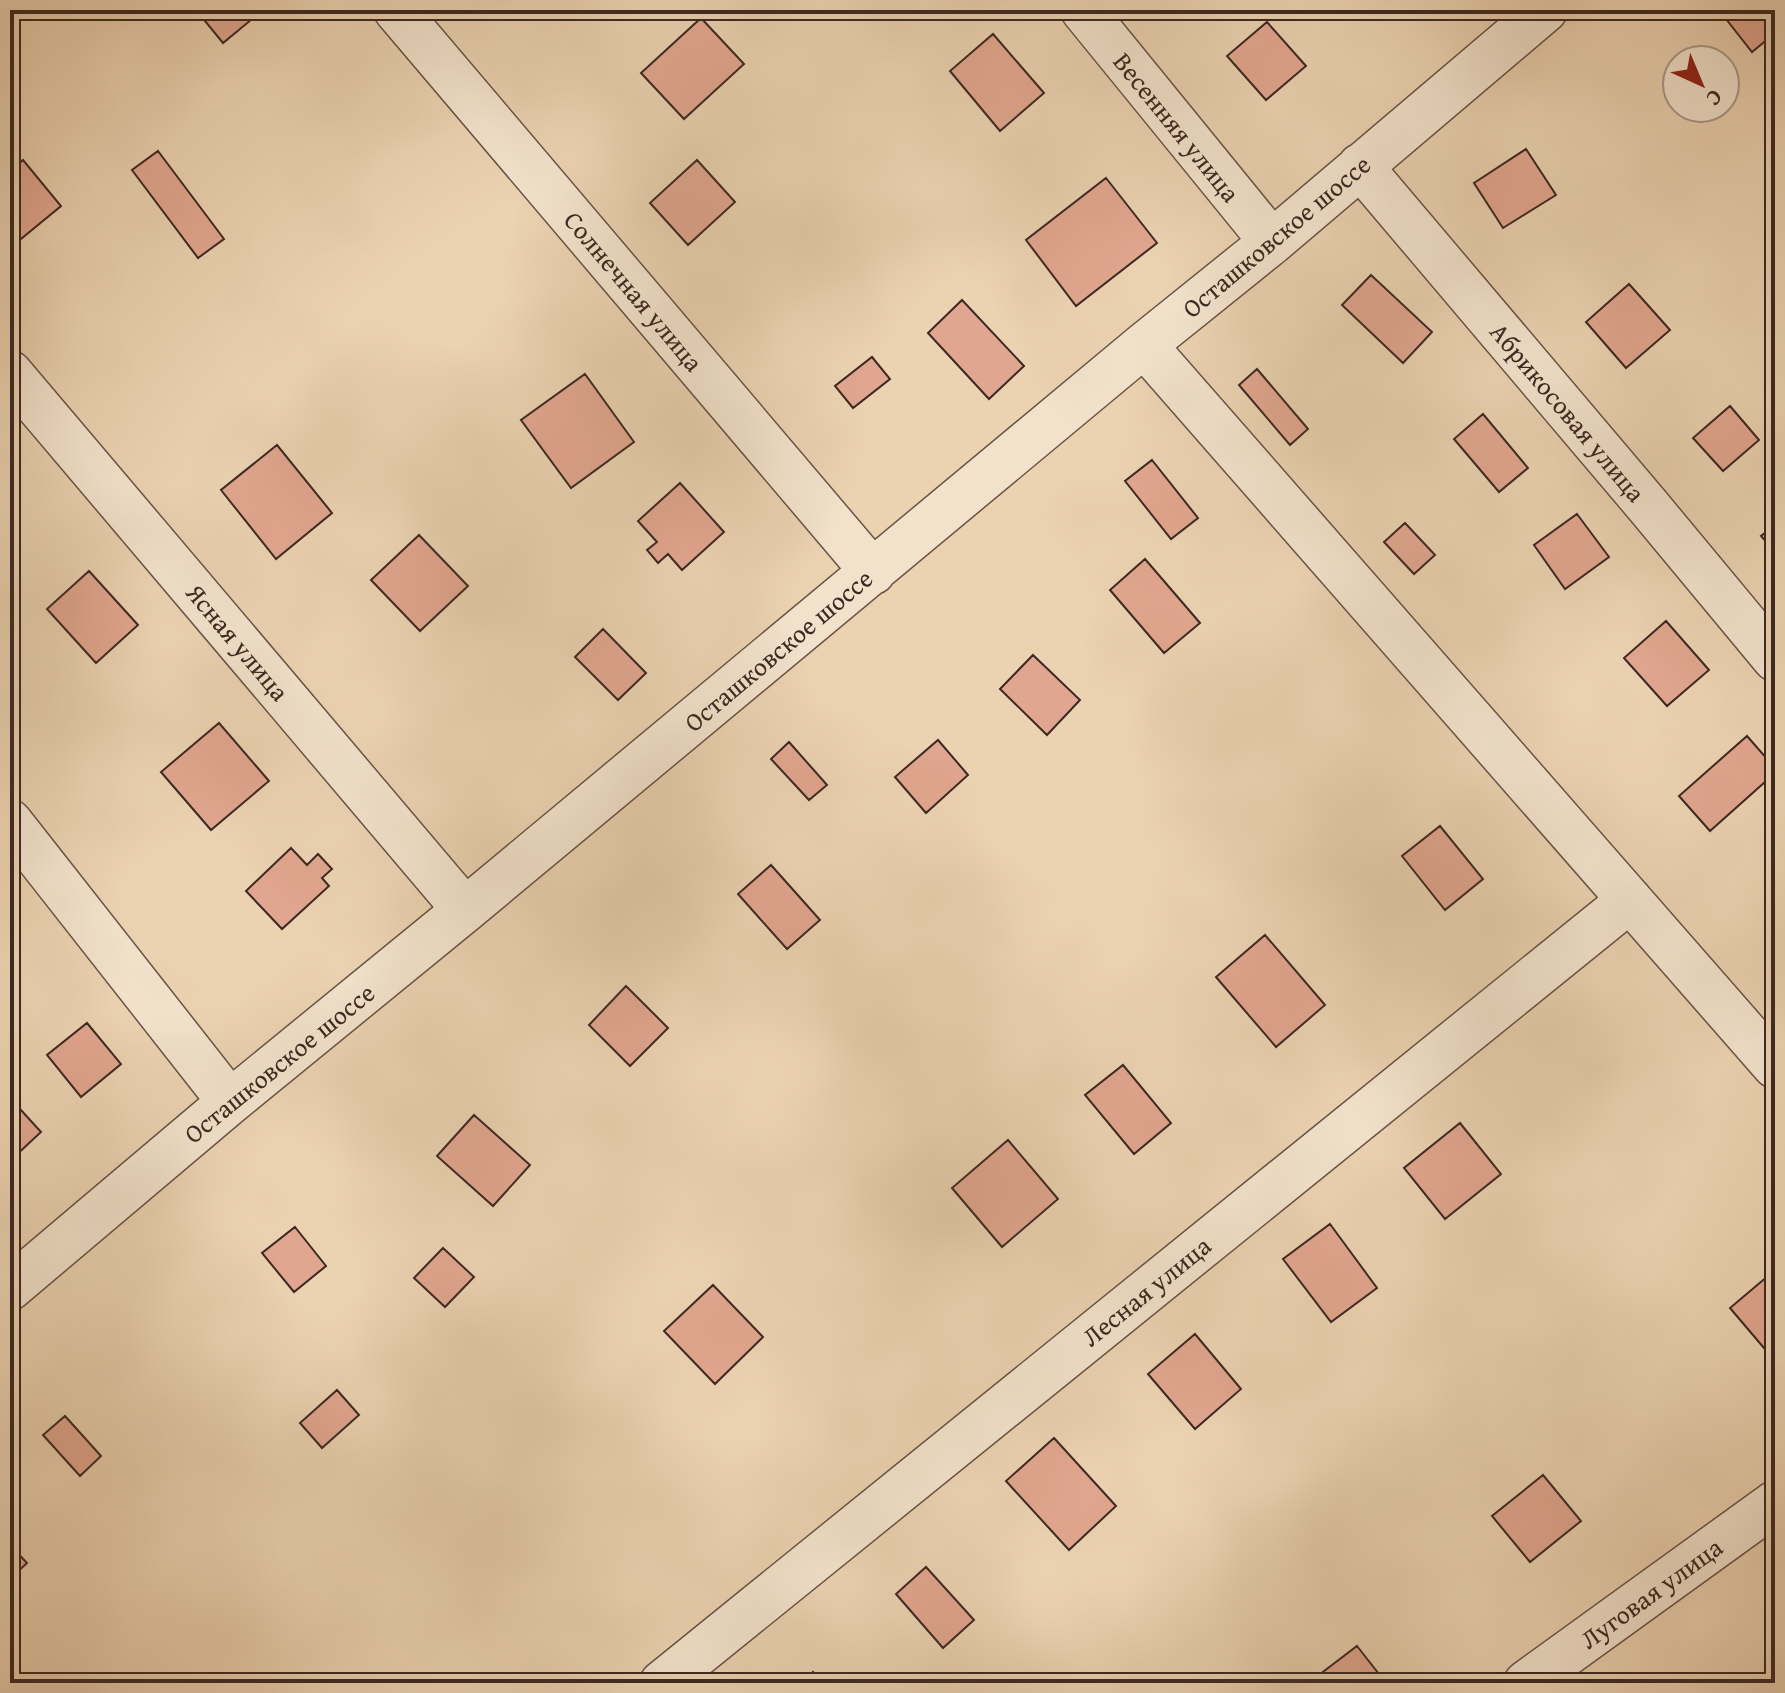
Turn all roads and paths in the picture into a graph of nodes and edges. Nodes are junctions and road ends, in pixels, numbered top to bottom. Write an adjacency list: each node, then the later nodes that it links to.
1 (396, 10): 8 (street, Солнечная улица)
2 (1083, 10): 5 (street, Весенняя улица)
3 (1545, 10): 4 (street, Осташковское шоссе)
4 (1360, 166): 5 (street, Осташковское шоссе); 9 (street, Абрикосовая улица)
5 (1272, 242): 6 (street, Осташковское шоссе)
6 (1144, 345): 8 (street, Осташковское шоссе); 11 (street)
7 (10, 373): 12 (street, Ясная улица)
8 (873, 572): 12 (street, Осташковское шоссе)
9 (1775, 659)
10 (10, 822): 14 (street)
11 (1630, 900): 13 (street); 17 (street, Лесная улица)
12 (465, 910): 14 (street, Осташковское шоссе)
13 (1775, 1066)
14 (230, 1102): 15 (street, Осташковское шоссе)
15 (10, 1288)
16 (1775, 1503): 18 (street, Луговая улица)
17 (662, 1683)
18 (1526, 1683)

